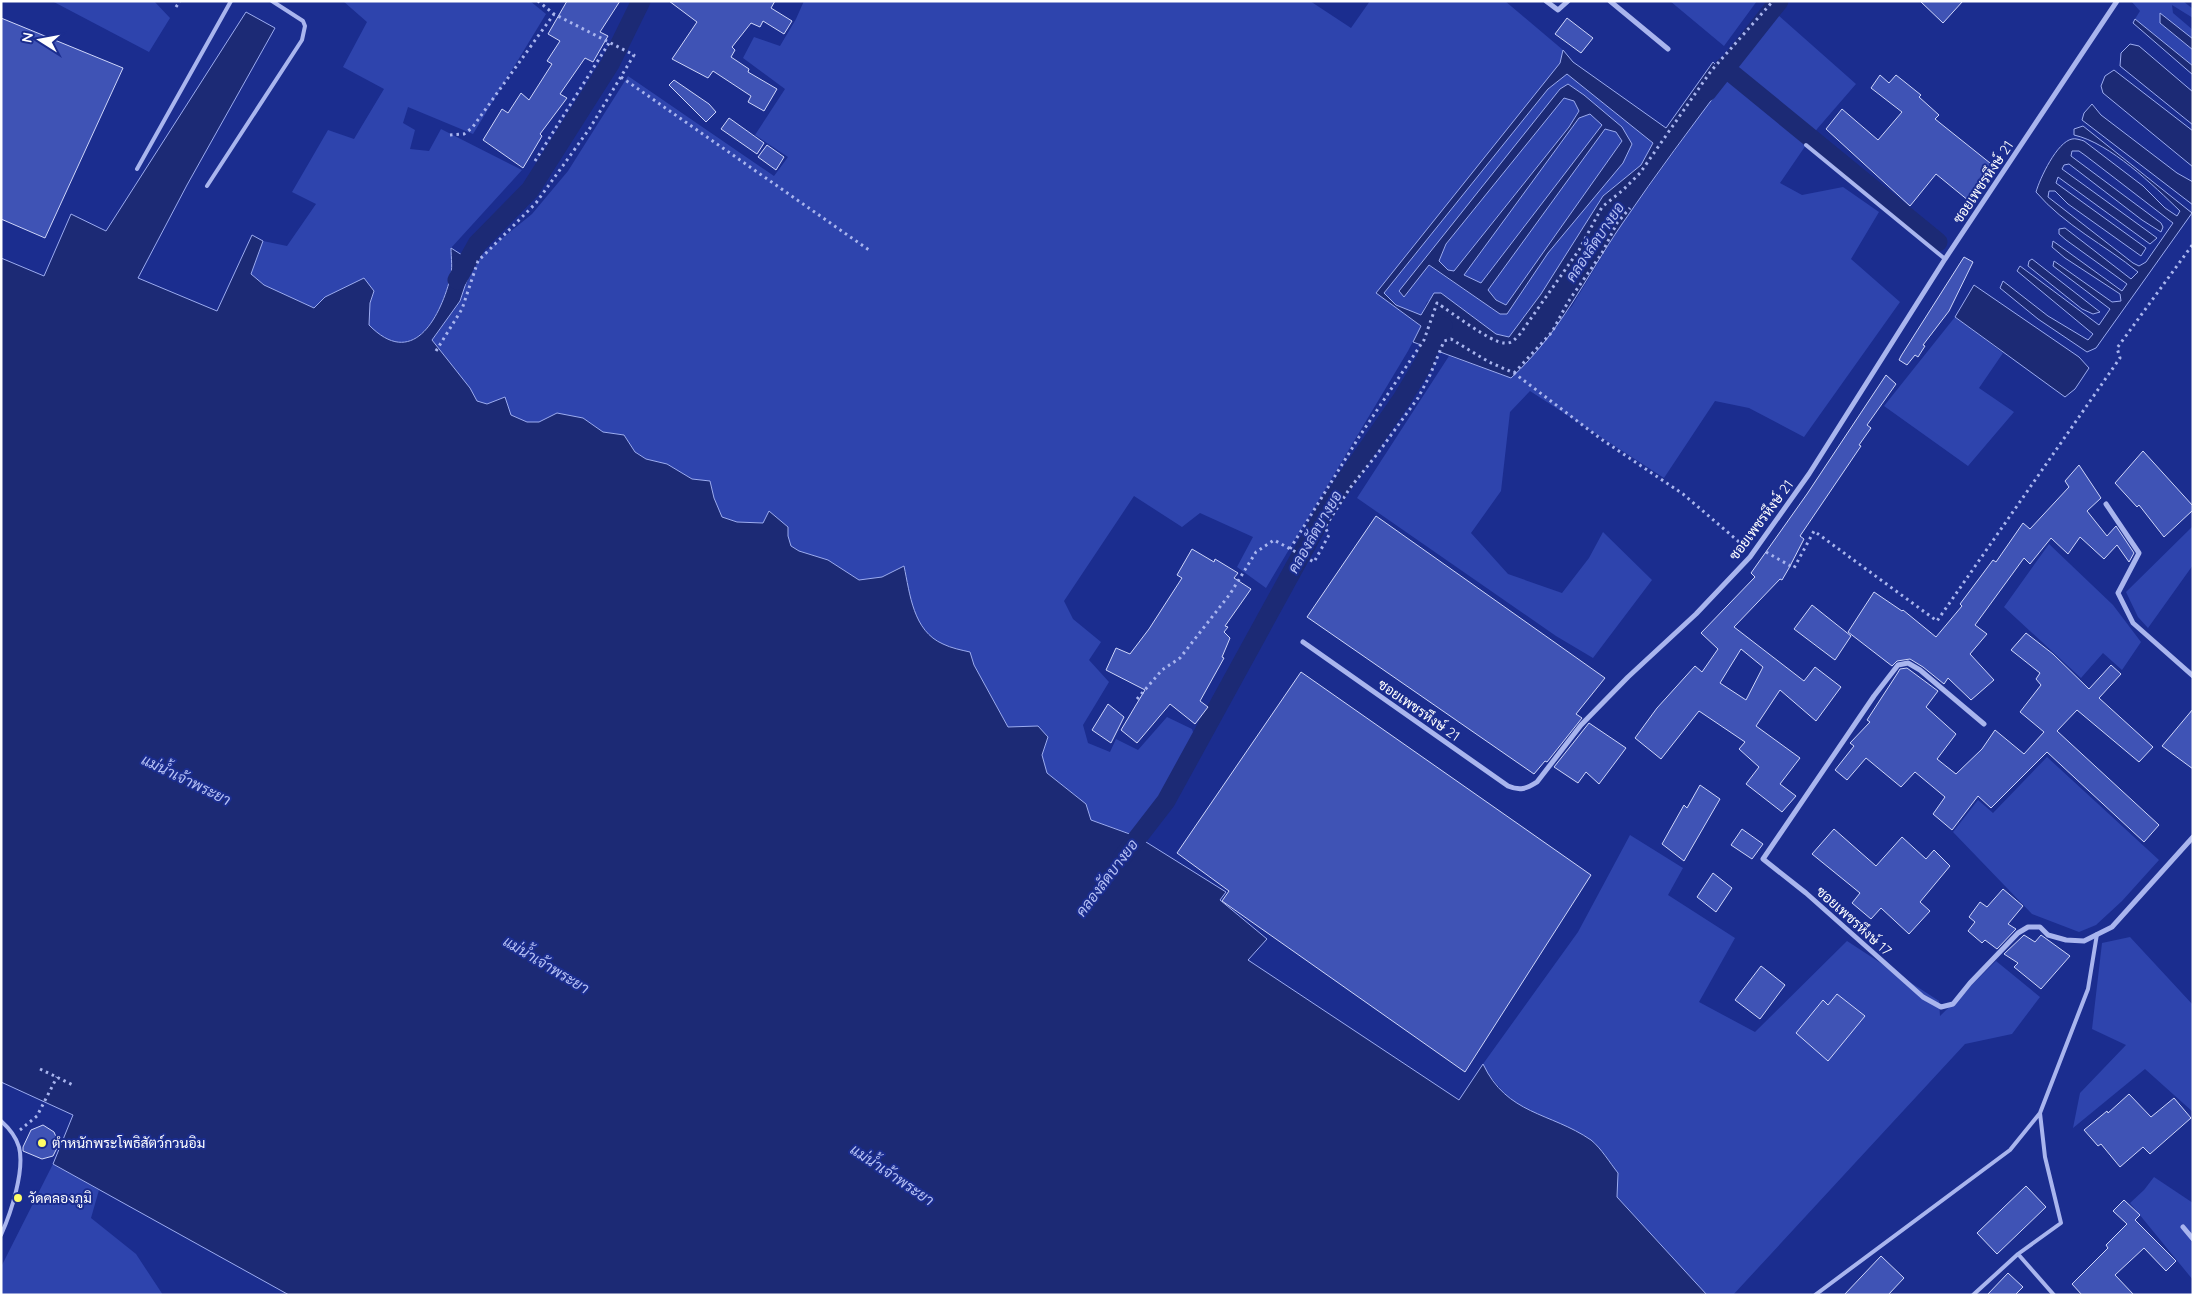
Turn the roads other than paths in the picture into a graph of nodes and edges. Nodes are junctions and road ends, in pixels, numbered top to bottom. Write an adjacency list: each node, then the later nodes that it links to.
1 (231, 1): 9 (lane)
2 (272, 1): 10 (lane)
3 (1546, 1): 4 (street)
4 (1568, 1)
5 (1610, 1): 7 (street)
6 (2117, 1): 11 (street, ซอยเพชรหึงษ์ 21)
7 (1668, 49)
8 (1806, 146): 11 (lane)
9 (137, 169)
10 (207, 186)
11 (1945, 259): 13 (street, ซอยเพชรหึงษ์ 21)
12 (2106, 504): 14 (street)
13 (1303, 642)
14 (2193, 676)
15 (1984, 724): 17 (street, ซอยเพชรหึงษ์ 17)
16 (2193, 837): 17 (street, ซอยเพชรหึงษ์ 17)
17 (2097, 934): 18 (lane)
18 (2040, 1113): 23 (lane); 24 (lane)
19 (1, 1121): 21 (lane)
20 (2183, 1227): 22 (street)
21 (1, 1235)
22 (2193, 1239)
23 (2018, 1254): 25 (lane); 26 (lane)
24 (1815, 1295)
25 (1973, 1295)
26 (2054, 1295)

